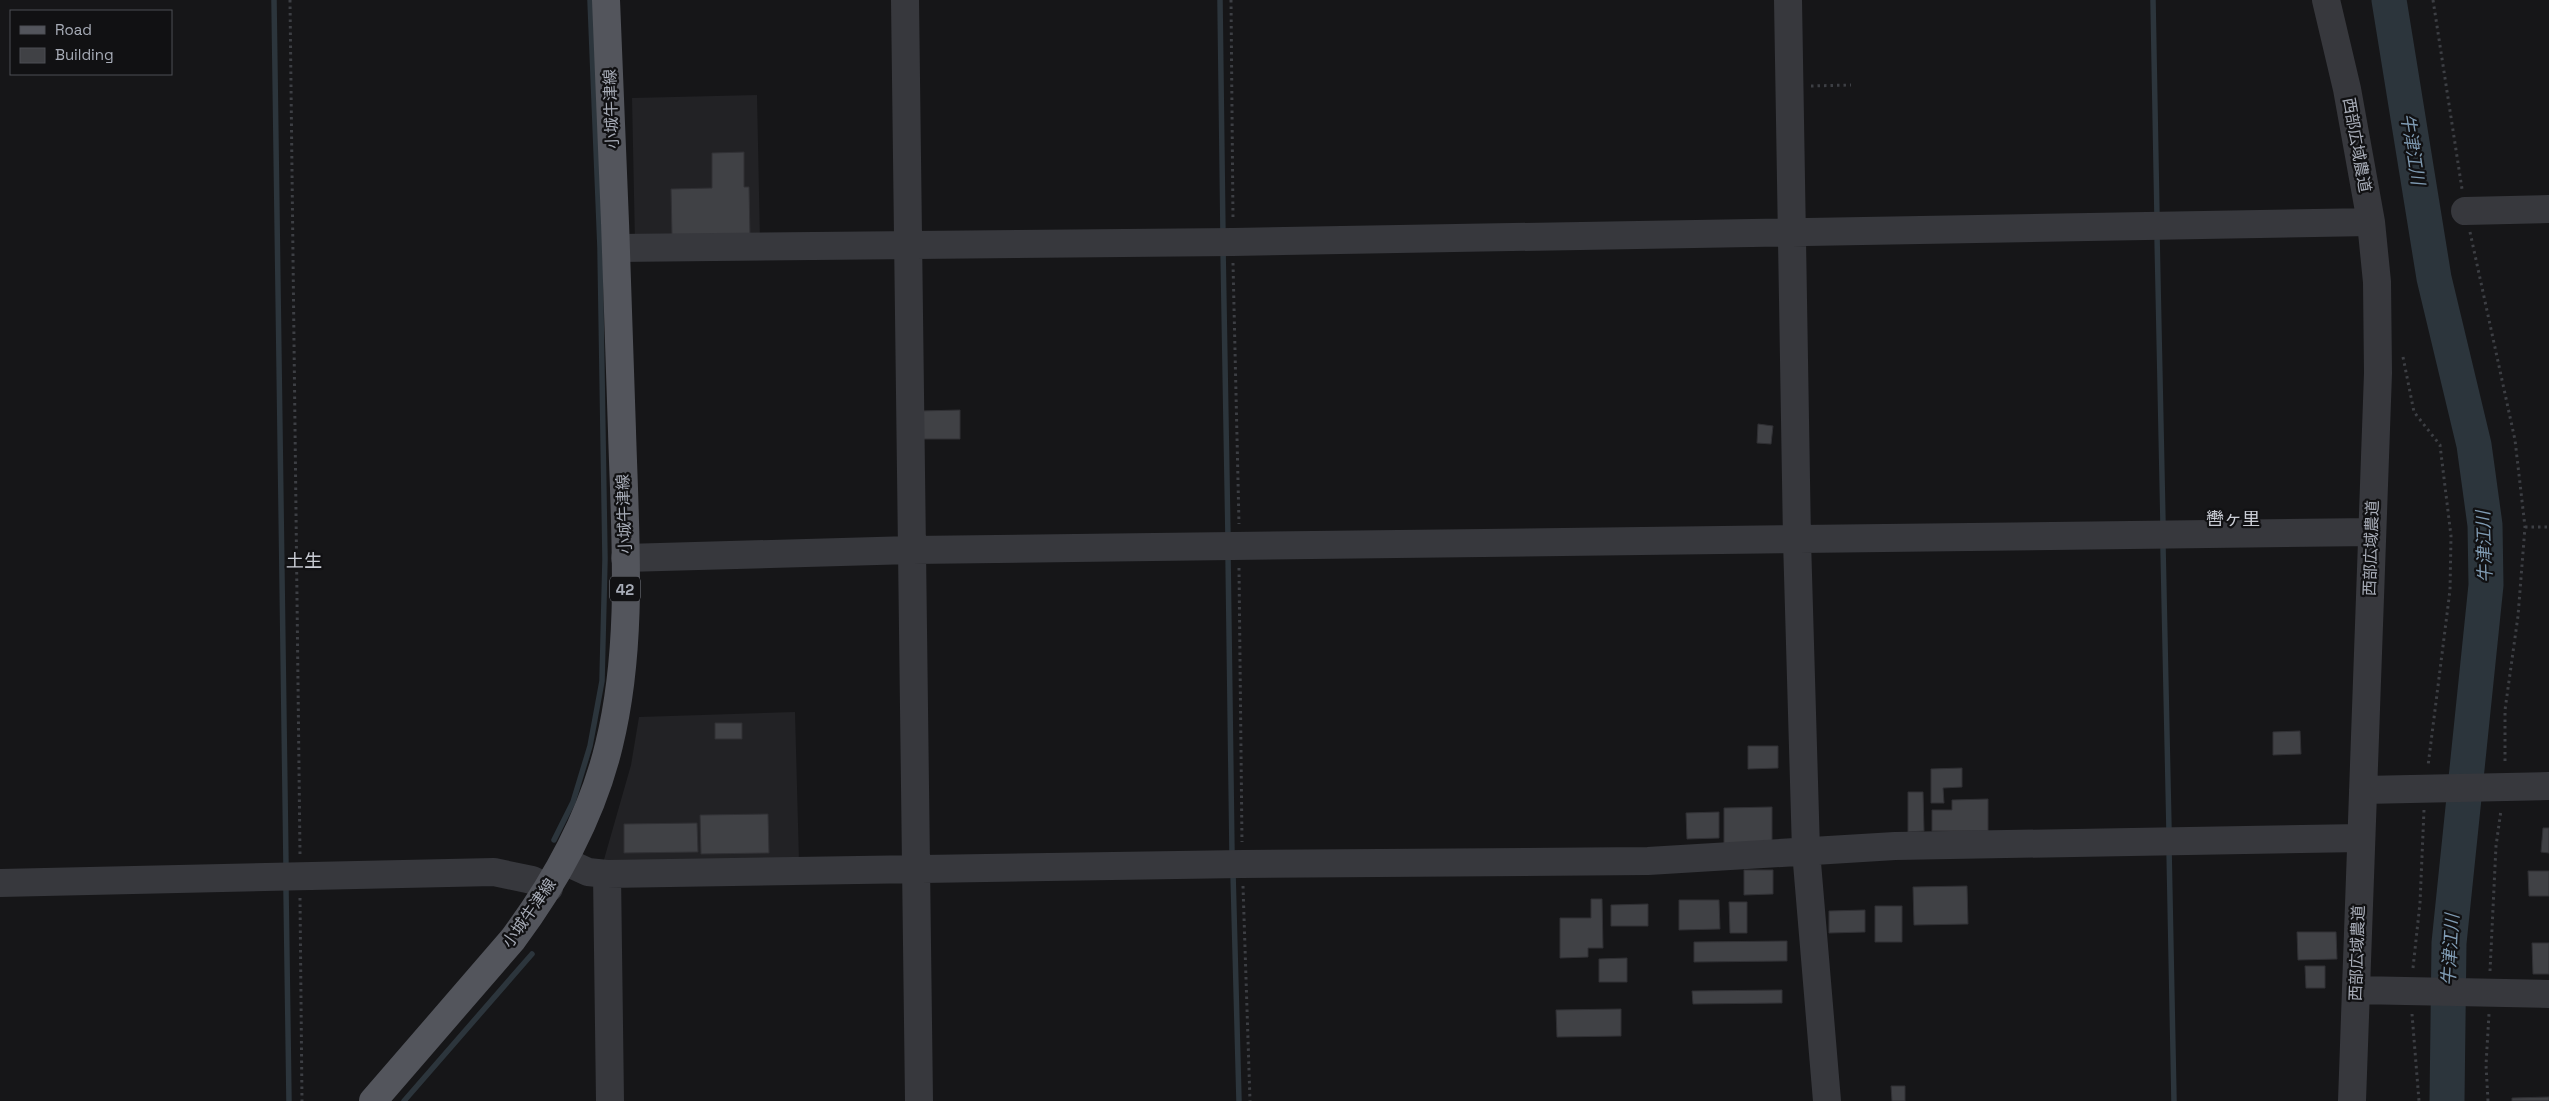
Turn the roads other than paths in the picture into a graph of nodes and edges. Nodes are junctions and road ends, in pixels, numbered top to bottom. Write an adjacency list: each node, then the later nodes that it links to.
1 (606, 0): 10 (main road, 小城牛津線 / 42)
2 (904, 0): 9 (street)
3 (1788, 0): 8 (street)
4 (2326, 0): 7 (street, 西部広域農道)
5 (2549, 209): 6 (street)
6 (2465, 210)
7 (2371, 222): 8 (street); 11 (street, 西部広域農道)
8 (1793, 234): 9 (street); 12 (street)
9 (908, 244): 10 (street); 13 (street)
10 (616, 248): 14 (main road, 小城牛津線 / 42)
11 (2372, 532): 12 (street); 16 (street, 西部広域農道)
12 (1797, 540): 13 (street); 18 (street)
13 (912, 550): 14 (street); 20 (street)
14 (625, 558): 19 (main road, 小城牛津線 / 42)
15 (2549, 786): 16 (street)
16 (2363, 790): 17 (street, 西部広域農道)
17 (2361, 838): 18 (street); 24 (street, 西部広域農道)
18 (1806, 851): 20 (street); 29 (street)
19 (564, 861): 21 (street); 23 (main road, 小城牛津線 / 42)
20 (916, 869): 21 (street); 28 (street)
21 (607, 874): 27 (street)
22 (0, 883): 23 (street)
23 (548, 888): 26 (main road, 小城牛津線 / 42)
24 (2356, 990): 25 (street); 30 (street, 西部広域農道)
25 (2549, 994)
26 (373, 1101)
27 (610, 1101)
28 (919, 1101)
29 (1827, 1101)
30 (2352, 1101)

